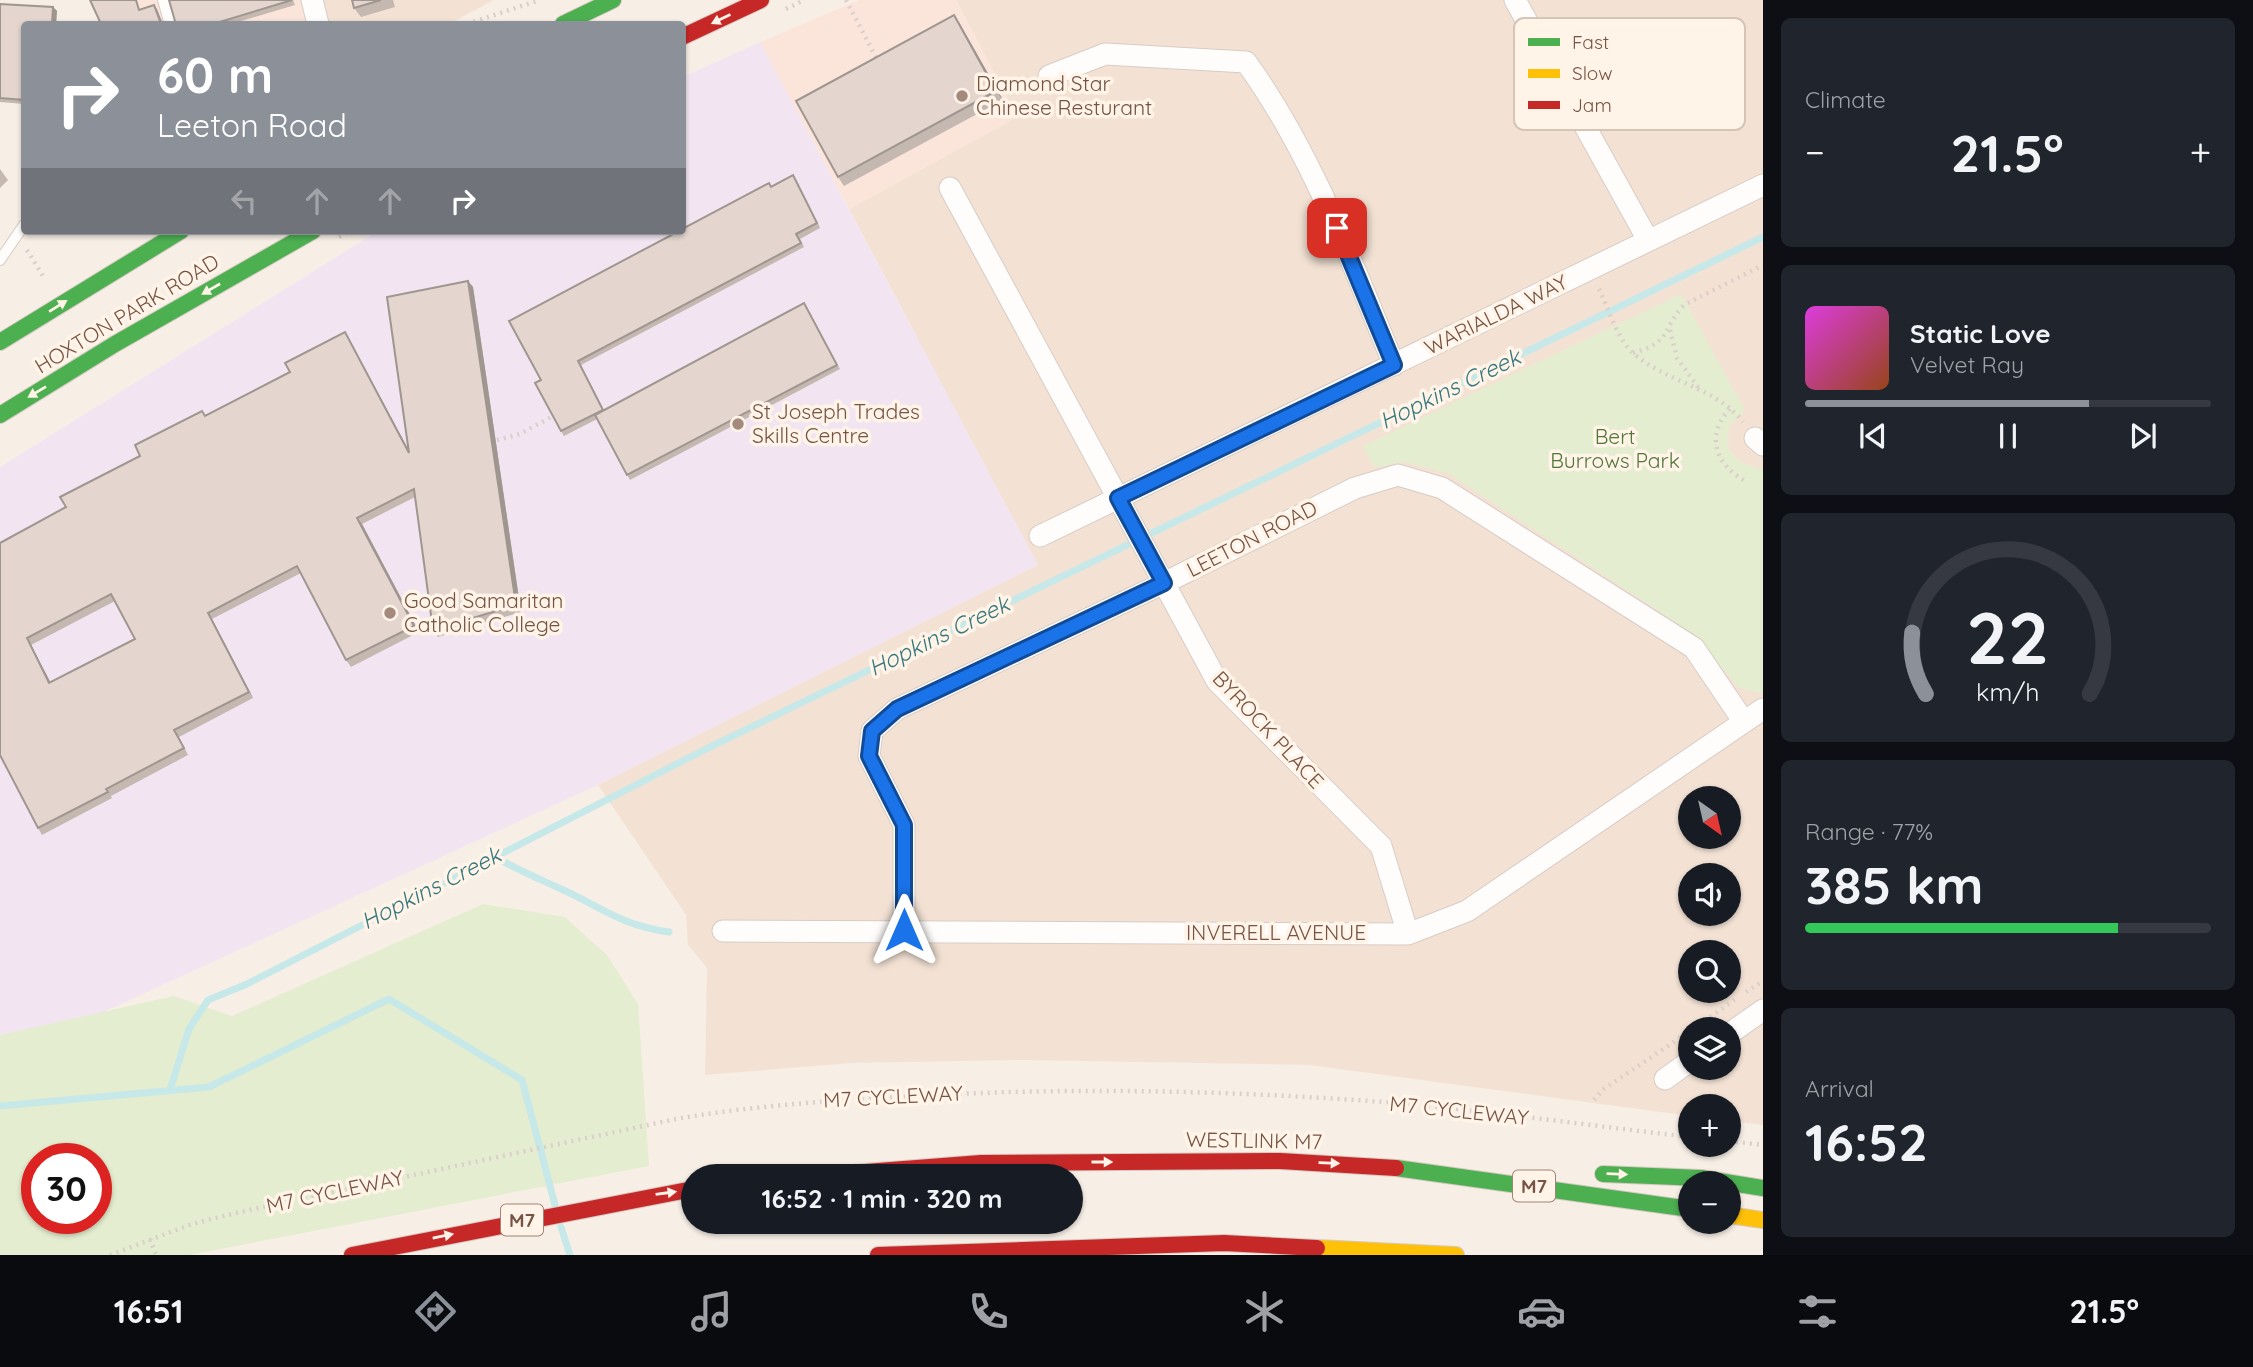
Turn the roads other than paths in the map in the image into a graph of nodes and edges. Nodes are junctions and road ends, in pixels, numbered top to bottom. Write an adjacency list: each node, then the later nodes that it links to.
1 (163, 0): 7 (lane)
2 (312, 0): 8 (street)
3 (613, 0): 9 (main road)
4 (761, 0): 10 (main road, one-way to 10)
5 (1515, 0): 6 (street)
6 (1525, 18)
7 (169, 21)
8 (317, 21)
9 (568, 21)
10 (686, 35)
11 (1049, 76): 23 (street)
12 (1587, 130): 19 (street)
13 (1763, 185): 19 (street, WARIALDA WAY)
14 (950, 188): 25 (street, BYROCK PLACE)
15 (21, 229): 20 (lane)
16 (174, 235): 22 (main road, HOXTON PARK ROAD, one-way to 16)
17 (278, 235): 21 (street)
18 (306, 235): 21 (main road, HOXTON PARK ROAD)
19 (1648, 240): 23 (street, WARIALDA WAY)
20 (0, 260)
21 (242, 271): 24 (main road, HOXTON PARK ROAD, one-way to 24)
22 (0, 342)
23 (1394, 365): 25 (street, WARIALDA WAY)
24 (0, 415)
25 (1118, 498): 26 (street, WARIALDA WAY); 27 (street, BYROCK PLACE)
26 (1040, 536)
27 (1164, 583): 29 (street, LEETON ROAD); 30 (street, LEETON ROAD); 32 (street, BYROCK PLACE)
28 (1763, 709): 29 (street, INVERELL AVENUE)
29 (1744, 722): 32 (street, INVERELL AVENUE)
30 (904, 930): 31 (street, INVERELL AVENUE); 32 (street, INVERELL AVENUE)
31 (723, 931)
32 (1408, 934)
33 (1763, 1010): 34 (street)
34 (1741, 1026)
35 (1678, 1070): 36 (street)
36 (1665, 1079)
37 (968, 1164): 38 (main road, WESTLINK M7 / M7, one-way to 38)
38 (1377, 1165): 39 (main road); 43 (main road, WESTLINK M7 / M7)
39 (1539, 1171)
40 (1580, 1173): 41 (main road, one-way to 41)
41 (1763, 1188)
42 (681, 1191): 47 (main road, M7, one-way to 42)
43 (1678, 1207)
44 (1741, 1217): 45 (main road)
45 (1763, 1220)
46 (1450, 1254): 48 (main road)
47 (352, 1255)
48 (878, 1255)

